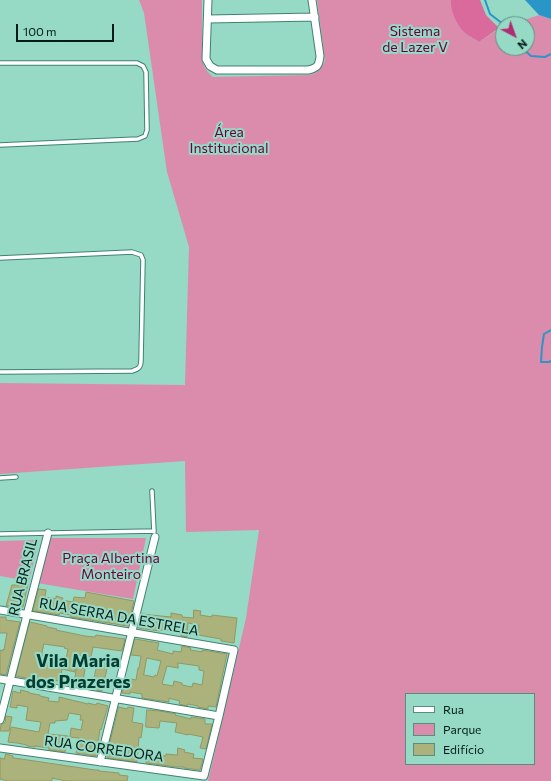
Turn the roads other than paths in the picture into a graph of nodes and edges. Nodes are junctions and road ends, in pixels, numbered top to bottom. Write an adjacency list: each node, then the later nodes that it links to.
1 (208, 0): 4 (street)
2 (312, 0): 3 (street)
3 (315, 17): 4 (street); 4 (street)
4 (208, 19)
5 (0, 63): 6 (lane)
6 (0, 145)
7 (0, 258): 8 (lane)
8 (0, 372)
9 (16, 477): 10 (lane)
10 (0, 478)
11 (152, 491): 14 (lane)
12 (0, 534): 13 (lane)
13 (48, 534): 14 (lane); 16 (street, RUA BRASIL)
14 (155, 534): 17 (street)
15 (0, 610): 16 (street, RUA SERRA DA ESTRELA)
16 (27, 614): 17 (street, RUA SERRA DA ESTRELA); 19 (street, RUA BRASIL)
17 (132, 633): 20 (street); 21 (street, RUA SERRA DA ESTRELA)
18 (0, 679): 19 (street)
19 (10, 680): 20 (street); 22 (street, RUA BRASIL)
20 (115, 699): 21 (street); 24 (street)
21 (219, 716): 24 (street, RUA CORREDORA)
22 (0, 720)
23 (0, 748): 24 (street, RUA CORREDORA)
24 (100, 762)

